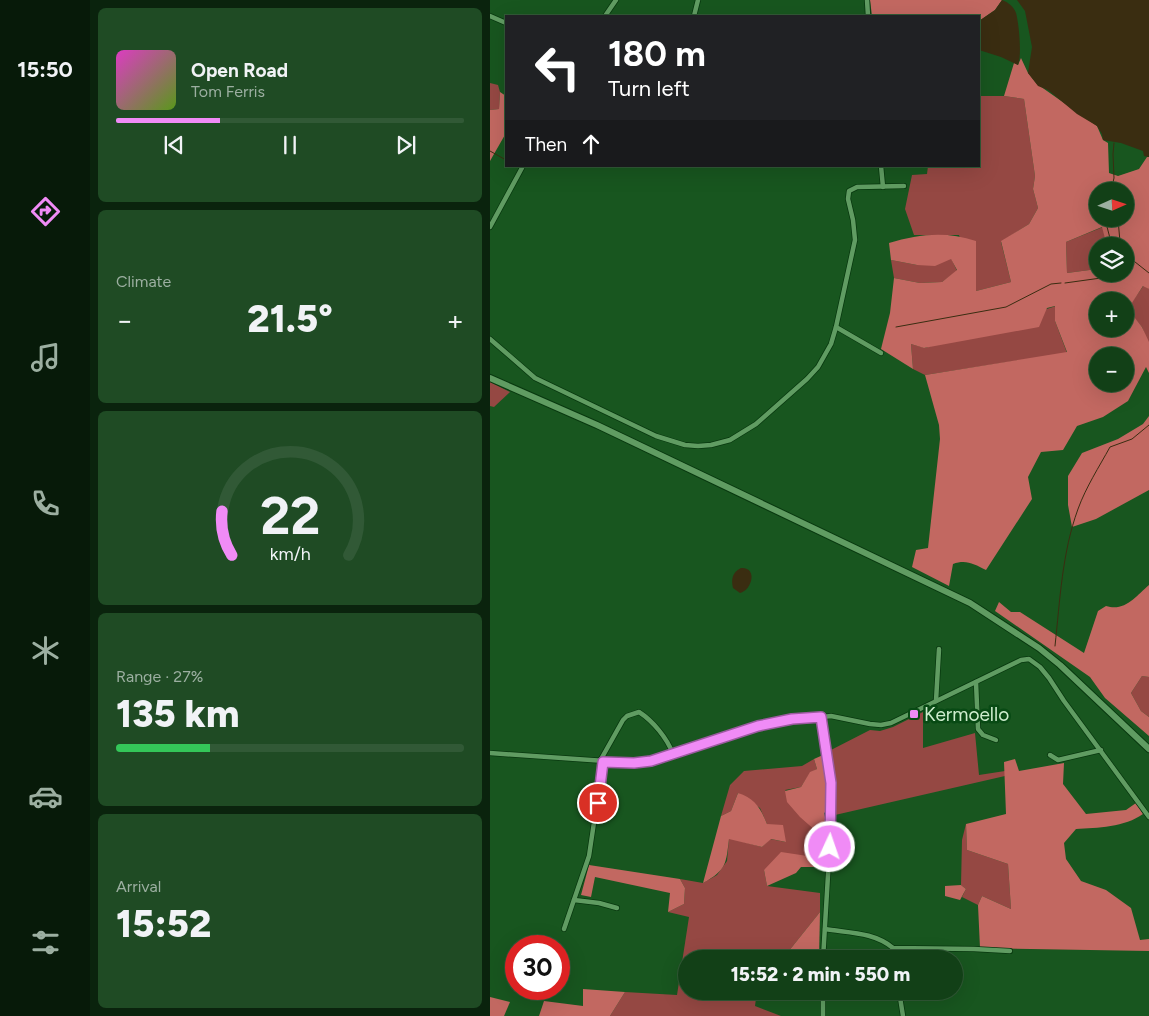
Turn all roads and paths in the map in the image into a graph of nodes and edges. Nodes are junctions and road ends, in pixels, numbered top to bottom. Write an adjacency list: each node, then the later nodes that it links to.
1 (616, 0): 4 (street)
2 (698, 0): 5 (street)
3 (867, 0): 6 (street)
4 (606, 15)
5 (694, 15)
6 (868, 15)
7 (490, 16): 8 (street)
8 (505, 23)
9 (522, 167): 13 (street)
10 (881, 167): 12 (street)
11 (904, 186): 12 (street)
12 (883, 187): 14 (street)
13 (490, 227)
14 (836, 327): 15 (street); 16 (street)
15 (490, 338)
16 (881, 353)
17 (490, 378): 23 (main road)
18 (939, 649): 20 (street)
19 (976, 682): 20 (street); 22 (street); 24 (street)
20 (936, 700): 21 (street)
21 (821, 717): 26 (street); 33 (street)
22 (996, 740)
23 (1149, 749)
24 (1101, 750): 27 (street); 29 (street)
25 (490, 753): 28 (street)
26 (674, 754): 28 (street); 28 (street)
27 (1050, 755)
28 (601, 761): 30 (street)
29 (1149, 817)
30 (574, 900): 31 (street); 32 (street)
31 (616, 908)
32 (564, 928)
33 (825, 929): 34 (street); 35 (street)
34 (893, 948): 36 (street)
35 (824, 950)
36 (1010, 951)
37 (823, 1000): 39 (street)
38 (900, 1000): 40 (street)
39 (824, 1016)
40 (903, 1016)

